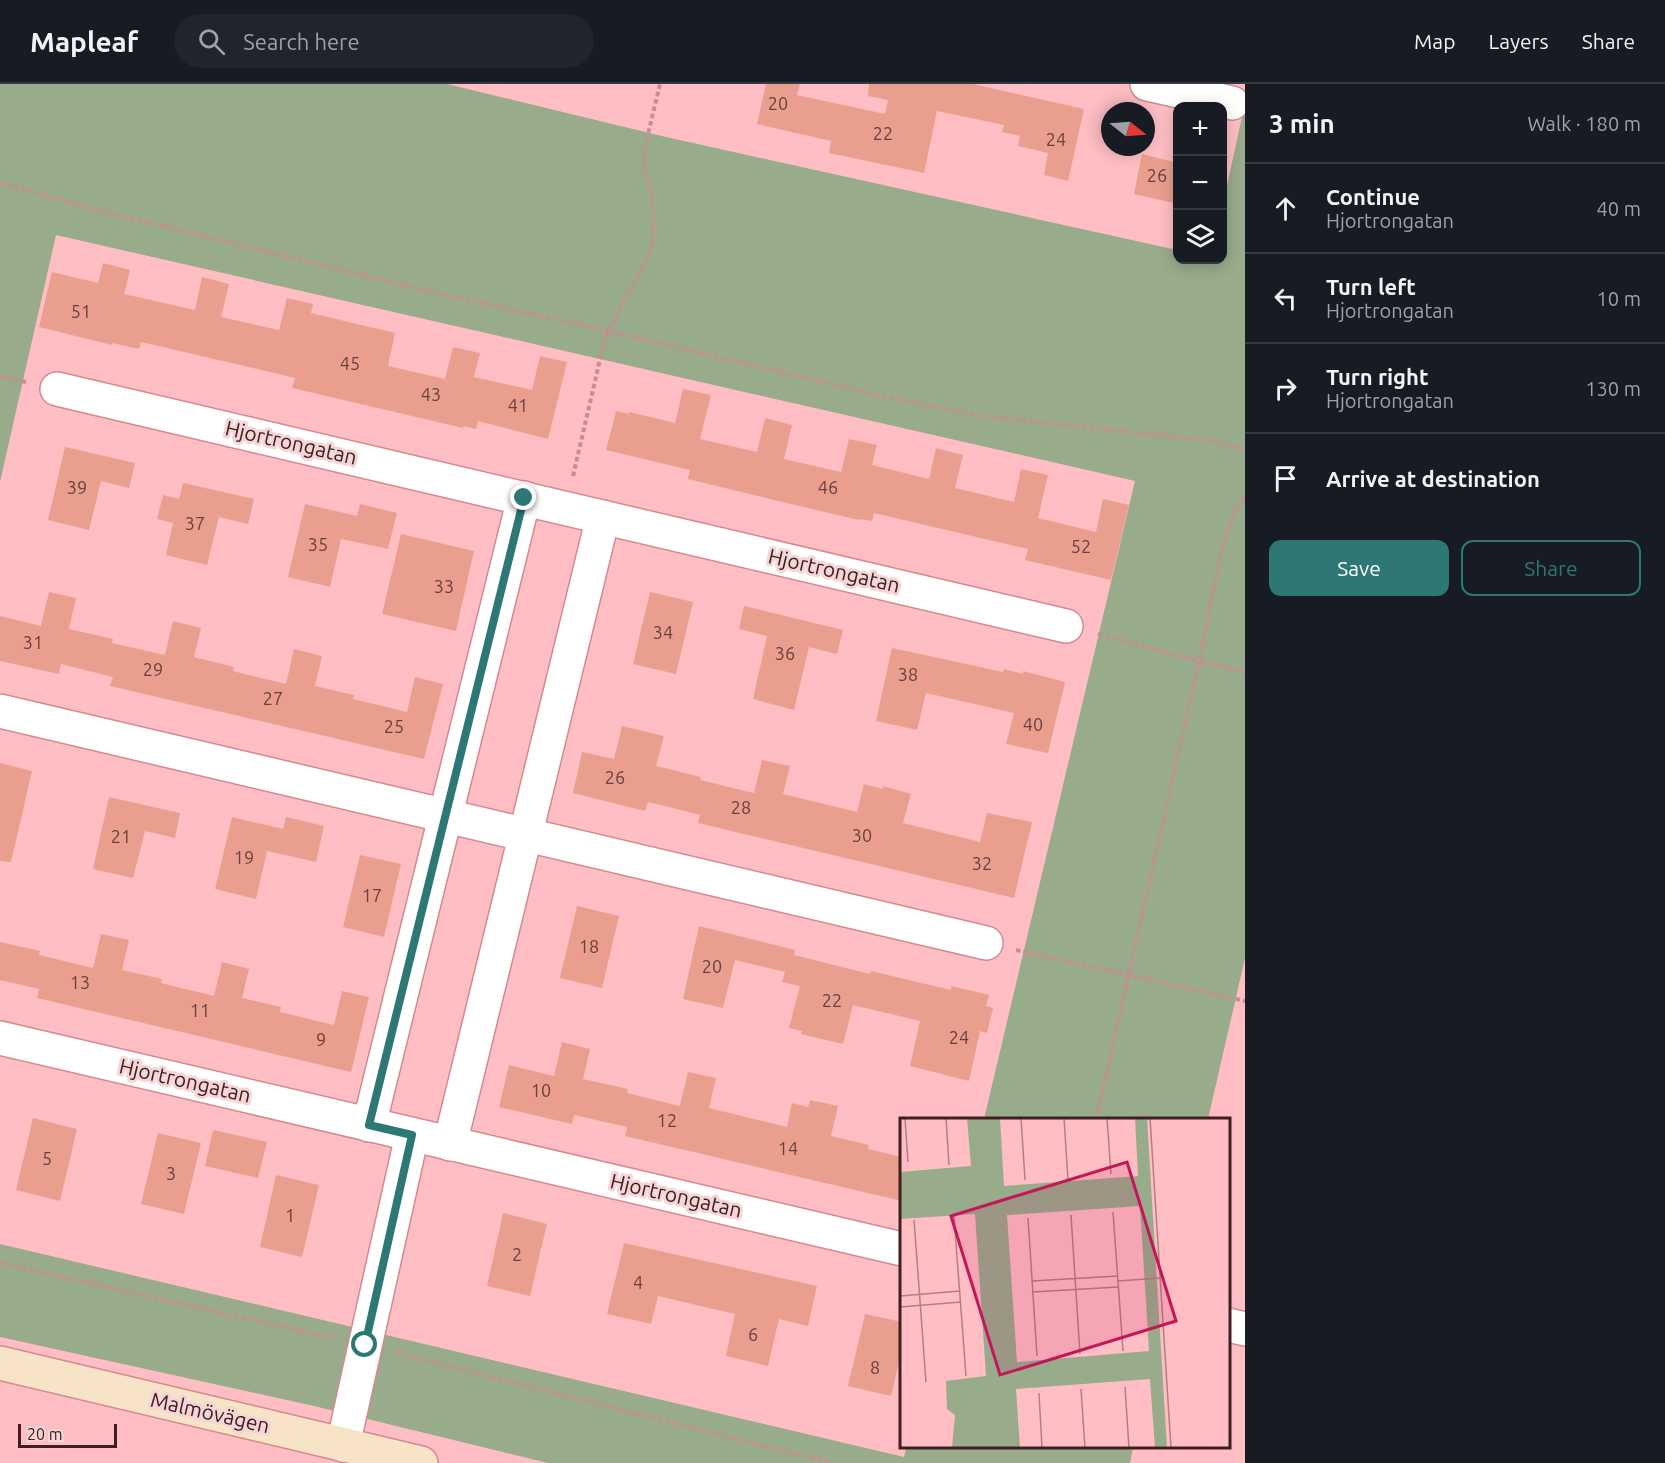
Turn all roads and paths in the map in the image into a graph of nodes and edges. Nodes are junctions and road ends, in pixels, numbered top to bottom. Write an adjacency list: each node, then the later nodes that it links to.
1 (660, 84): 5 (path)
2 (1147, 84): 3 (street)
3 (1232, 103)
4 (0, 183): 5 (path)
5 (609, 331): 7 (path); 10 (path)
6 (57, 389): 9 (street, Hjortrongatan)
7 (1245, 449)
8 (1245, 496): 13 (path)
9 (524, 498): 10 (street, Hjortrongatan); 16 (street)
10 (565, 508): 11 (street, Hjortrongatan)
11 (603, 517): 12 (street, Hjortrongatan); 17 (street)
12 (1066, 626): 13 (path)
13 (1199, 661): 14 (path); 19 (path)
14 (1245, 672)
15 (0, 711): 16 (street)
16 (446, 816): 17 (street); 23 (street)
17 (526, 834): 18 (street); 25 (street)
18 (986, 943): 19 (path)
19 (1129, 974): 20 (path); 22 (path)
20 (1245, 1001)
21 (0, 1038): 23 (street, Hjortrongatan)
22 (1096, 1118)
23 (369, 1125): 24 (street, Hjortrongatan)
24 (412, 1135): 25 (street, Hjortrongatan); 30 (street)
25 (450, 1144): 26 (street, Hjortrongatan)
26 (900, 1249)
27 (0, 1263): 30 (path)
28 (1230, 1325): 29 (street)
29 (1245, 1329)
30 (365, 1345): 32 (street); 34 (path)
31 (0, 1363): 32 (main road, Malmövägen)
32 (343, 1445): 33 (main road, Malmövägen)
33 (421, 1463)
34 (832, 1463)

